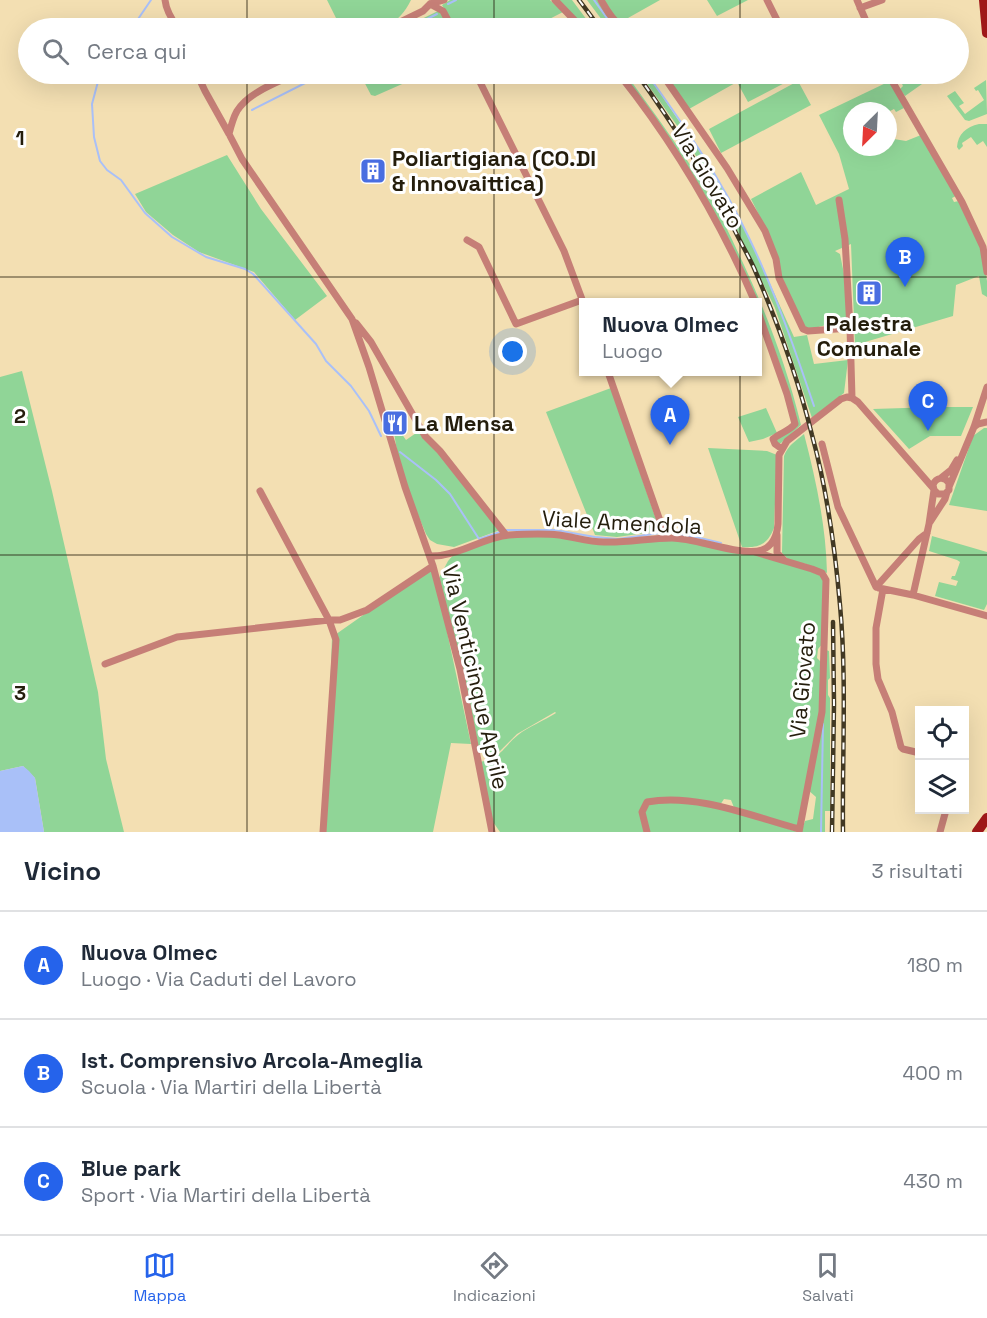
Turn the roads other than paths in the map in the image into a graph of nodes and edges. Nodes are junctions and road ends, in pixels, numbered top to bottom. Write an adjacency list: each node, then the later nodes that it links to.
1 (165, 0): 11 (street)
2 (444, 0): 9 (street)
3 (555, 0): 14 (street)
4 (601, 0): 15 (street)
5 (767, 0): 16 (street)
6 (857, 0): 10 (street)
7 (882, 0): 10 (street)
8 (984, 0): 18 (main road)
9 (430, 2): 12 (street); 13 (street)
10 (860, 8): 17 (street)
11 (172, 18)
12 (409, 18)
13 (447, 18)
14 (572, 18)
15 (612, 18)
16 (776, 18)
17 (864, 18)
18 (987, 33)
19 (202, 84): 25 (street, Via Venticinque Aprile)
20 (274, 84): 25 (street)
21 (482, 84): 29 (street)
22 (626, 84): 30 (street, Via Giovato)
23 (669, 84): 34 (street)
24 (894, 84): 28 (street)
25 (229, 134): 32 (street, Via Venticinque Aprile)
26 (839, 200): 34 (street)
27 (467, 240): 31 (street)
28 (987, 272)
29 (582, 298)
30 (752, 298)
31 (579, 302)
32 (352, 319): 49 (street); 54 (street, Via Venticinque Aprile)
33 (762, 323): 41 (street)
34 (850, 328): 37 (street)
35 (610, 376): 51 (street)
36 (987, 387): 39 (street)
37 (852, 398): 41 (street); 43 (street)
38 (987, 422): 39 (street)
39 (974, 427): 42 (street)
40 (822, 444): 57 (street)
41 (782, 449): 52 (street)
42 (962, 453): 44 (street); 46 (street)
43 (919, 471): 44 (street); 45 (street)
44 (939, 479): 45 (street); 46 (street)
45 (933, 489): 46 (street); 48 (street)
46 (949, 489): 48 (street)
47 (260, 491): 60 (street)
48 (929, 524): 50 (street)
49 (503, 531): 51 (street, Viale Amendola); 54 (street, Viale Amendola)
50 (927, 533): 57 (street); 58 (street)
51 (665, 534): 53 (street, Viale Amendola)
52 (777, 535): 53 (street); 55 (street)
53 (749, 551): 55 (street, Via Giovato)
54 (430, 556): 56 (street, Via Venticinque Aprile)
55 (785, 560): 65 (street, Via Giovato)
56 (433, 566): 60 (street); 67 (street, Via Venticinque Aprile)
57 (879, 588): 58 (street); 62 (street)
58 (913, 595): 59 (street)
59 (987, 616)
60 (329, 620): 61 (street); 66 (street)
61 (105, 664)
62 (915, 752)
63 (945, 814): 69 (street)
64 (987, 818): 70 (main road)
65 (799, 831): 68 (street)
66 (323, 832)
67 (492, 832)
68 (647, 832)
69 (940, 832)
70 (977, 832)

